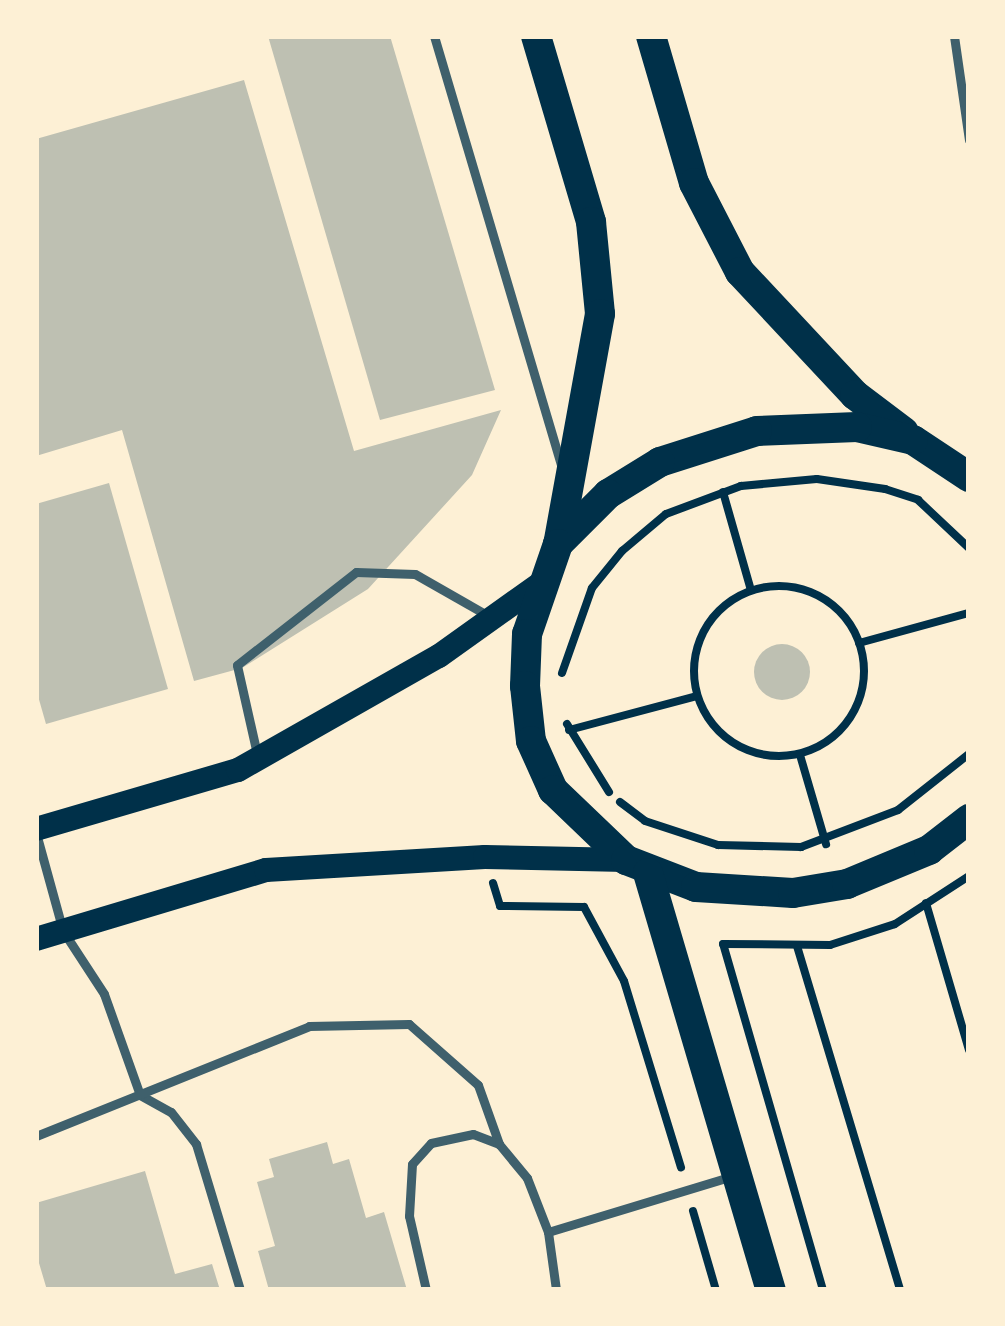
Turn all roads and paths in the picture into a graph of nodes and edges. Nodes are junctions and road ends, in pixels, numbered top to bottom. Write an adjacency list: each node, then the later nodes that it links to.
1 (434, 36): 9 (lane)
2 (536, 36): 9 (main road)
3 (651, 36): 6 (main road)
4 (954, 36): 5 (lane)
5 (969, 140)
6 (914, 440): 7 (main road); 10 (main road)
7 (963, 465)
8 (723, 492): 11 (path); 13 (path); 17 (path)
9 (572, 500): 10 (main road)
10 (558, 544): 12 (main road)
11 (969, 548)
12 (540, 584): 15 (main road); 28 (main road)
13 (751, 590): 16 (path); 18 (path)
14 (969, 614): 16 (path)
15 (492, 618): 23 (main road); 23 (lane)
16 (860, 643): 22 (path)
17 (562, 685)
18 (697, 696): 20 (path); 22 (path)
19 (565, 714): 20 (path)
20 (568, 730): 26 (path)
21 (969, 754): 26 (path)
22 (800, 755): 26 (path)
23 (258, 758): 25 (main road)
24 (969, 818): 30 (main road)
25 (36, 831): 32 (lane)
26 (826, 843): 30 (path)
27 (485, 857): 28 (main road); 32 (main road); 41 (path)
28 (637, 866): 30 (main road); 40 (main road)
29 (969, 876): 31 (path)
30 (837, 886): 33 (path)
31 (926, 903): 33 (path); 36 (path)
32 (63, 931): 34 (main road); 37 (lane)
33 (851, 938): 35 (path)
34 (36, 939)
35 (797, 946): 48 (path); 49 (path)
36 (969, 1050)
37 (140, 1095): 38 (lane); 39 (lane); 43 (lane)
38 (36, 1136)
39 (499, 1144): 42 (lane); 44 (lane)
40 (737, 1175): 41 (lane); 47 (main road)
41 (688, 1190): 42 (lane); 46 (path)
42 (548, 1232): 45 (lane)
43 (240, 1290)
44 (426, 1290)
45 (556, 1290)
46 (716, 1290)
47 (771, 1290)
48 (823, 1290)
49 (900, 1290)

